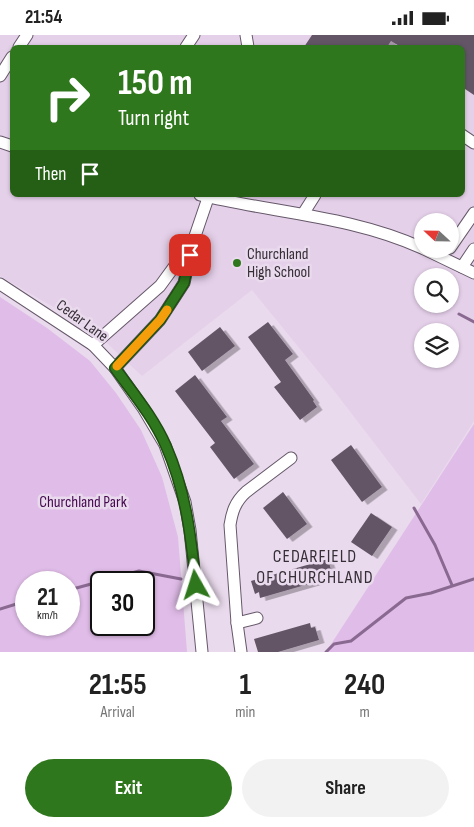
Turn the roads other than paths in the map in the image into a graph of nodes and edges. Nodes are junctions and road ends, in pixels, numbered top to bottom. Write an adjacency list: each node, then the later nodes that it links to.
1 (10, 60): 2 (street)
2 (0, 76)
3 (206, 197): 9 (street)
4 (211, 197): 7 (street)
5 (314, 197): 7 (street)
6 (474, 213): 8 (street)
7 (303, 214): 10 (street)
8 (459, 236)
9 (193, 242): 16 (street); 17 (street)
10 (414, 245)
11 (474, 249): 13 (street)
12 (454, 258): 13 (street)
13 (462, 267): 14 (street)
14 (474, 273)
15 (0, 284): 16 (street, Cedar Lane)
16 (93, 345): 17 (street, Cedar Lane)
17 (115, 368): 21 (street, Cedar Lane)
18 (290, 458): 20 (street)
19 (257, 618): 20 (street)
20 (237, 623): 22 (street)
21 (202, 652)
22 (241, 652)

